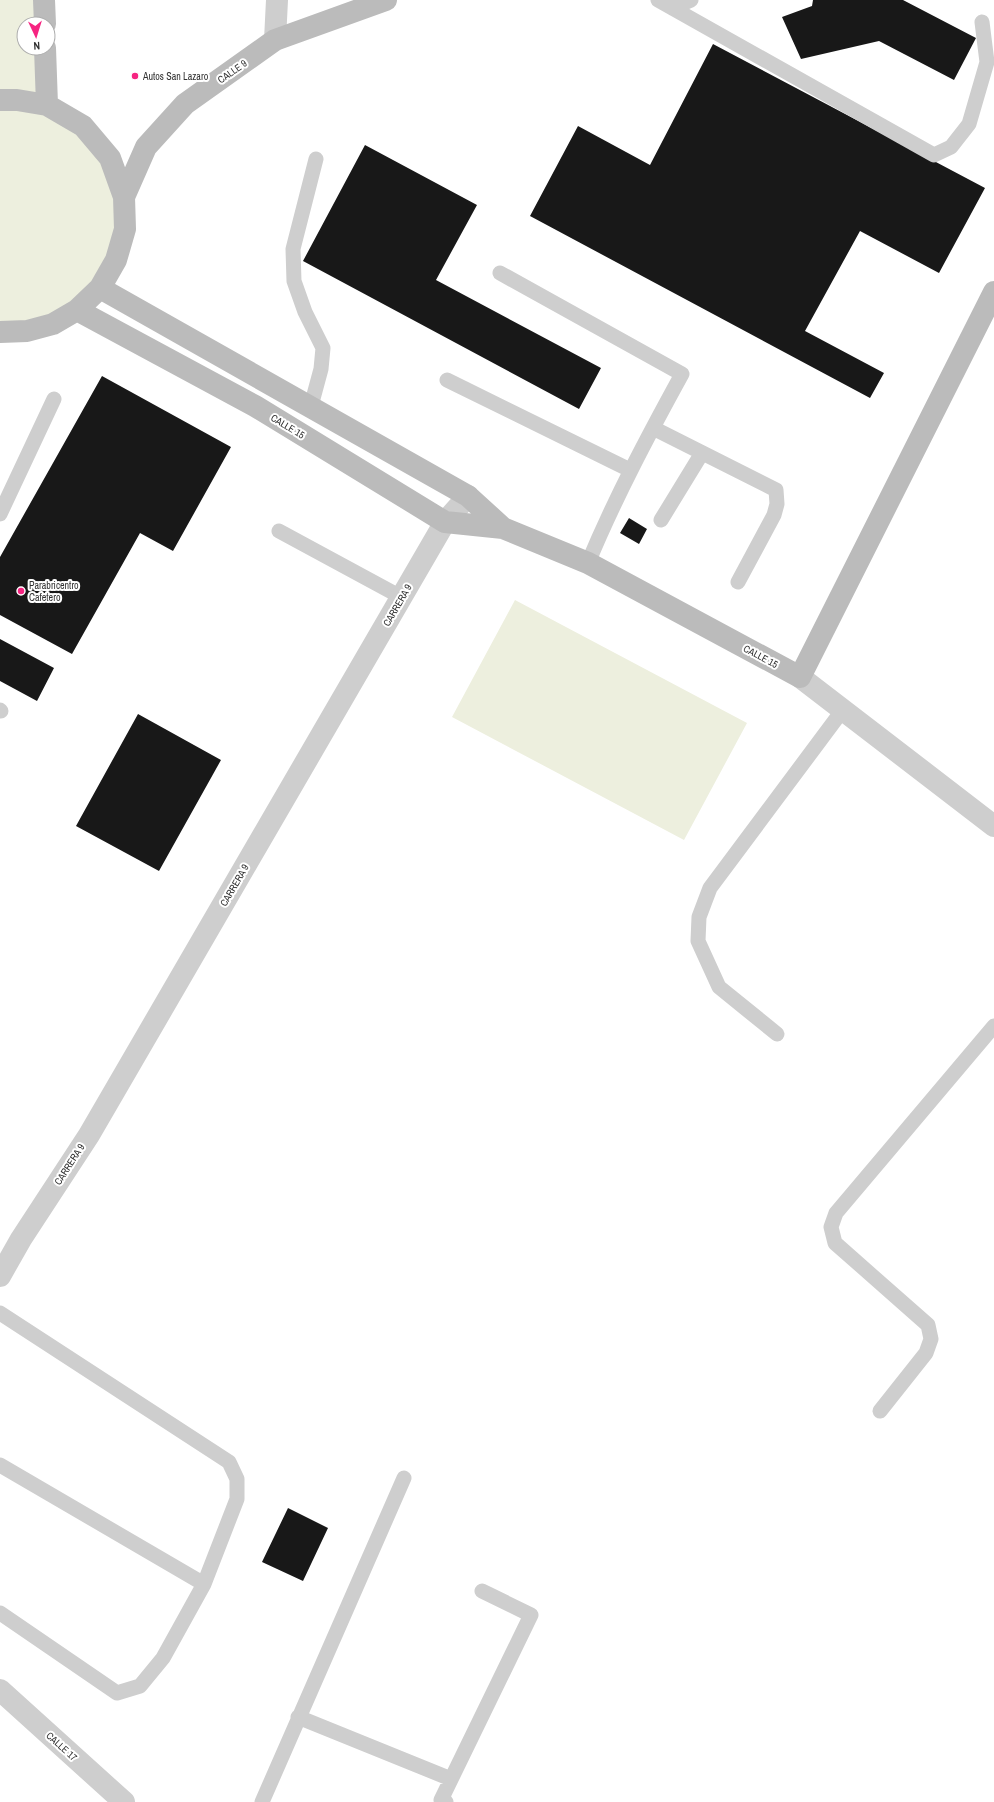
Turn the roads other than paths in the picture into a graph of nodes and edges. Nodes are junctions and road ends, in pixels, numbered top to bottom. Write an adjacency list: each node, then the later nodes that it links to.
1 (44, 0): 7 (main road)
2 (277, 0): 9 (street)
3 (386, 0): 9 (main road, CALLE 9)
4 (658, 0): 6 (lane)
5 (691, 0): 6 (lane)
6 (672, 8): 8 (lane)
7 (44, 16)
8 (982, 22)
9 (275, 40): 14 (main road, CALLE 9)
10 (45, 56): 12 (main road)
11 (0, 100): 12 (main road)
12 (46, 105): 14 (main road)
13 (316, 159): 22 (lane)
14 (124, 197): 16 (main road)
15 (500, 273): 23 (lane)
16 (100, 288): 18 (main road); 22 (main road, CALLE 15)
17 (994, 292): 35 (main road)
18 (77, 310): 19 (main road); 29 (main road, CALLE 15)
19 (0, 332)
20 (447, 380): 25 (lane)
21 (54, 399): 27 (lane)
22 (311, 406): 26 (main road, CALLE 15)
23 (653, 428): 24 (lane); 25 (lane)
24 (702, 453): 28 (lane); 33 (lane)
25 (630, 470): 32 (lane)
26 (468, 496): 29 (street, CARRERA 9); 30 (main road, CALLE 15)
27 (0, 514)
28 (661, 520)
29 (445, 522): 30 (main road, CALLE 15); 34 (street, CARRERA 9)
30 (503, 528): 32 (main road, CALLE 15)
31 (279, 531): 34 (lane)
32 (588, 563): 35 (main road, CALLE 15)
33 (738, 582)
34 (402, 597): 40 (street, CARRERA 9)
35 (800, 677): 36 (street, CALLE 15)
36 (842, 711): 37 (street, CALLE 15); 39 (lane)
37 (994, 826)
38 (994, 1026): 42 (lane)
39 (778, 1034)
40 (0, 1276)
41 (0, 1313): 45 (lane)
42 (880, 1411)
43 (0, 1466): 45 (lane)
44 (404, 1478): 49 (lane)
45 (204, 1584): 47 (lane)
46 (482, 1591): 50 (lane)
47 (0, 1613)
48 (0, 1690): 51 (street, CALLE 17)
49 (298, 1717): 50 (lane); 52 (lane)
50 (451, 1779): 53 (lane)
51 (124, 1802)
52 (262, 1802)
53 (446, 1802)

